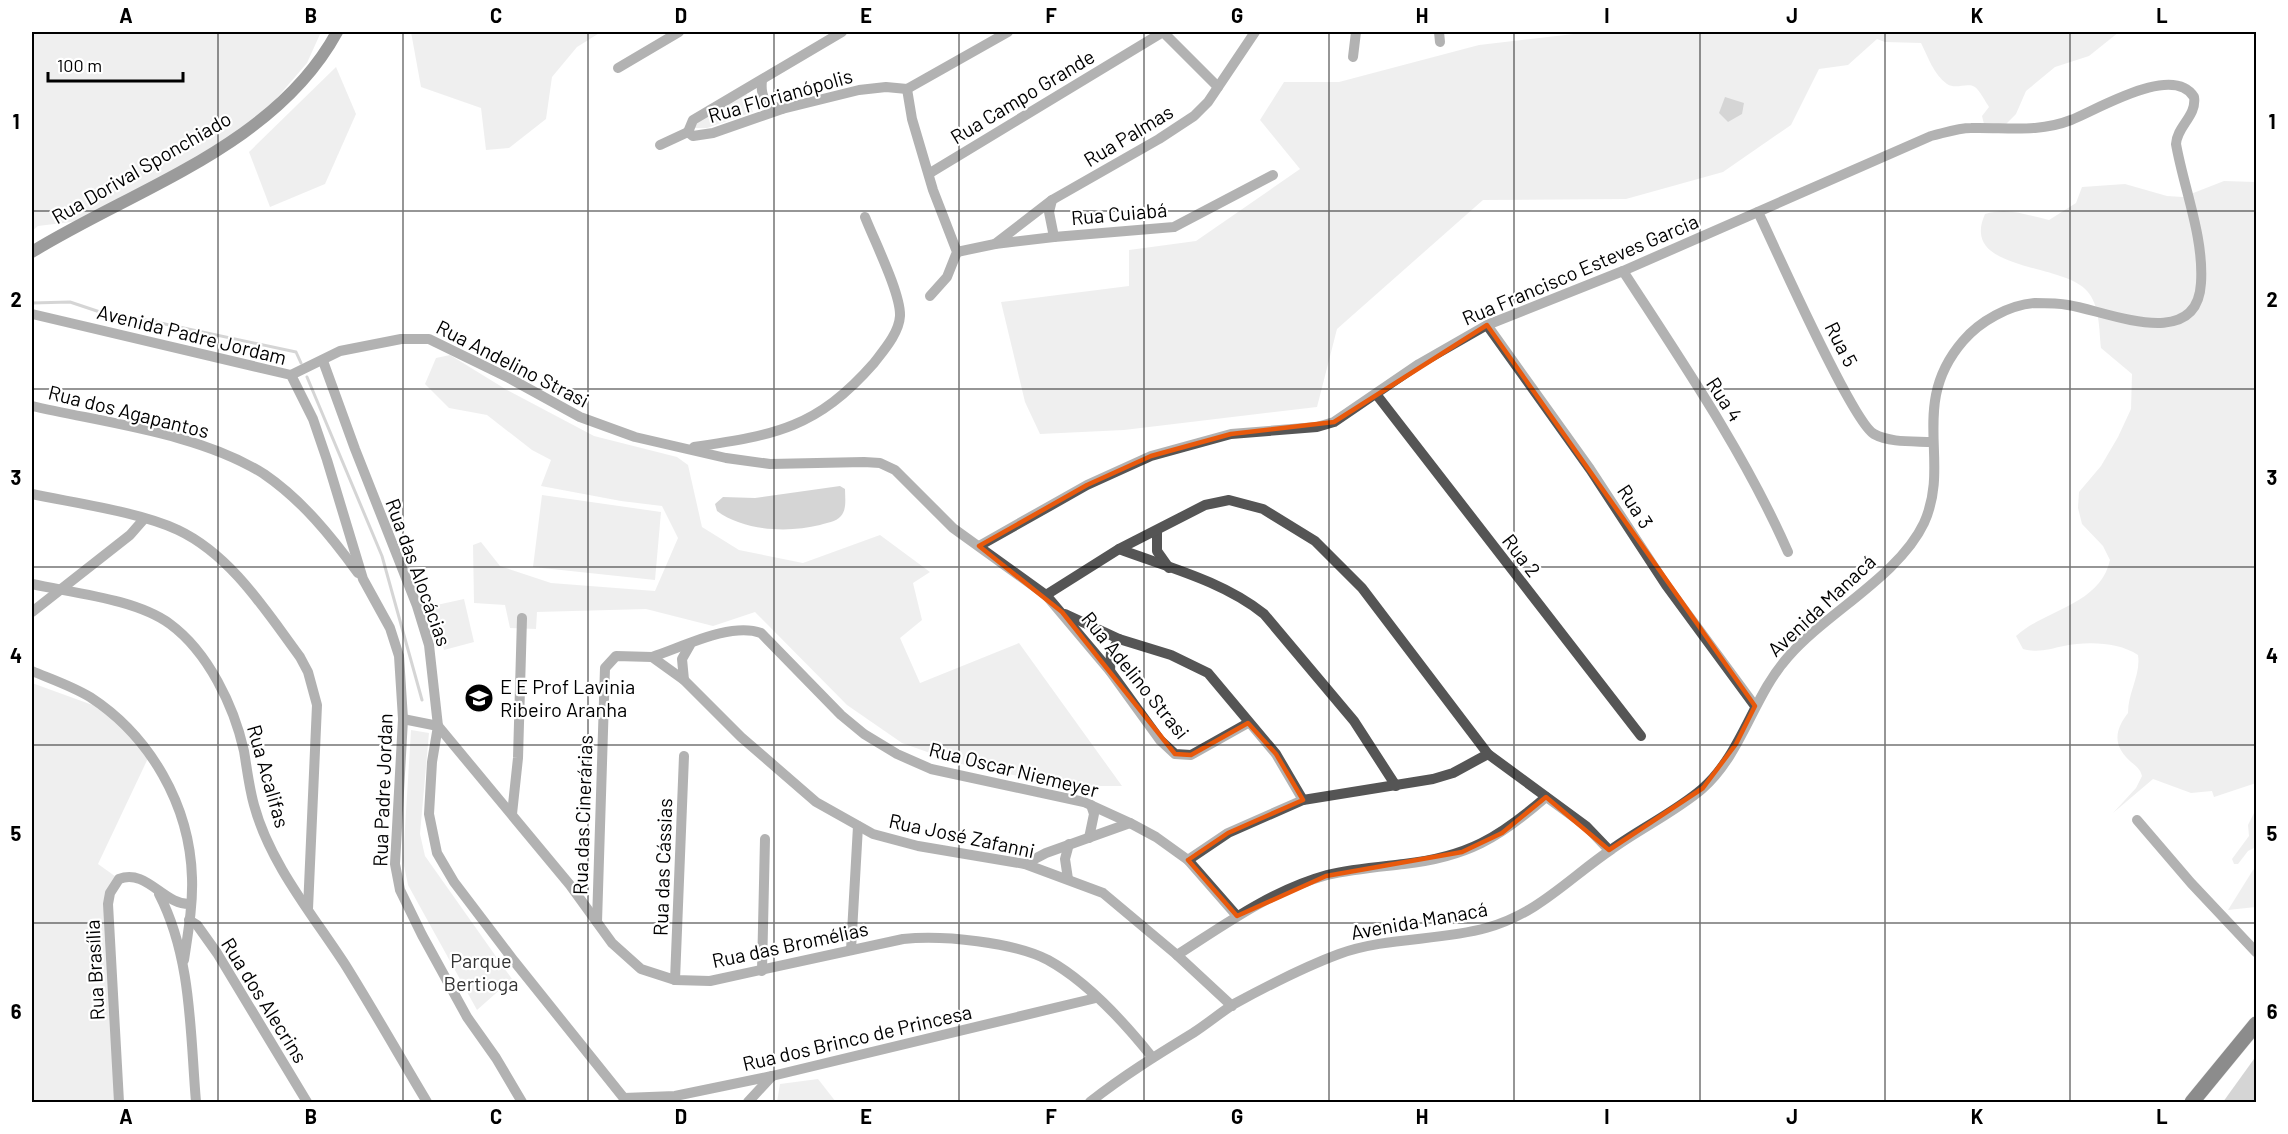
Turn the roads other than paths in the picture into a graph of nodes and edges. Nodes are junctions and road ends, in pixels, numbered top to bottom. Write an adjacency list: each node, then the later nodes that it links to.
1 (337, 32): 24 (street, Rua Dorival Sponchiado)
2 (679, 32): 9 (street)
3 (842, 32): 10 (street)
4 (1008, 32): 13 (street)
5 (1163, 32): 11 (street); 17 (street, Rua Campo Grande)
6 (1255, 32): 11 (street, Rua Palmas)
7 (1356, 32): 8 (street)
8 (1353, 57)
9 (618, 68)
10 (762, 80): 14 (street); 15 (street)
11 (1218, 87): 19 (street, Rua Palmas)
12 (2145, 88): 20 (street, Rua Francisco Esteves Garcia); 34 (street, Avenida Manacá)
13 (907, 89): 14 (street, Rua Florianópolis); 17 (street)
14 (782, 109): 15 (street, Rua Florianópolis)
15 (689, 133): 16 (street)
16 (660, 145)
17 (930, 173): 25 (street)
18 (1273, 175): 22 (street, Rua Cuiabá)
19 (1052, 200): 22 (street); 23 (street, Rua Palmas)
20 (1758, 212): 26 (street, Rua Francisco Esteves Garcia); 34 (street, Rua 5)
21 (865, 217): 35 (street)
22 (1054, 237): 23 (street, Rua Cuiabá)
23 (995, 244): 25 (street, Rua Cuiabá)
24 (32, 252)
25 (957, 252): 27 (street)
26 (1623, 271): 29 (street, Rua Francisco Esteves Garcia); 43 (street, Rua 4)
27 (930, 296)
28 (32, 314): 31 (street, Avenida Padre Jordam)
29 (1487, 325): 32 (street, Rua Francisco Esteves Garcia); 58 (street, Rua 3)
30 (323, 361): 31 (street, Rua Andelino Strasi); 35 (street, Rua Andelino Strasi); 61 (street, Rua das Alocácias)
31 (291, 375): 38 (street, Avenida Padre Jordam)
32 (1376, 394): 41 (street, Rua Francisco Esteves Garcia); 62 (street, Rua 2)
33 (32, 406): 40 (street, Rua dos Agapantos)
34 (1932, 442): 58 (street, Avenida Manacá)
35 (688, 448): 41 (street, Rua Andelino Strasi)
36 (32, 494): 37 (street)
37 (144, 519): 47 (street); 82 (street)
38 (348, 529): 40 (street); 45 (street, Rua Padre Jordan)
39 (1156, 531): 42 (street); 44 (street); 63 (street)
40 (332, 538): 45 (street, Rua dos Agapantos)
41 (979, 546): 48 (street, Rua Adelino Strasi)
42 (1119, 549): 44 (street); 48 (street)
43 (1788, 552)
44 (1169, 568): 65 (street)
45 (363, 579): 59 (street, Rua Padre Jordan)
46 (32, 584): 47 (street, Rua Acalifas)
47 (60, 590): 49 (street); 82 (street, Rua Acalifas)
48 (1046, 595): 50 (street, Rua Adelino Strasi)
49 (32, 612)
50 (1062, 612): 52 (street); 56 (street, Rua Adelino Strasi)
51 (522, 618): 69 (street)
52 (1119, 639): 56 (street); 60 (street)
53 (690, 645): 54 (street, Rua Oscar Niemeyer); 57 (street); 68 (street, Rua Oscar Niemeyer)
54 (652, 657): 57 (street, Rua José Zafanni); 85 (street, Rua das Cinerárias)
55 (32, 671): 81 (street)
56 (1110, 671): 60 (street, Rua Adelino Strasi)
57 (684, 680): 72 (street, Rua José Zafanni)
58 (1755, 706): 76 (street, Avenida Manacá)
59 (403, 719): 61 (street); 102 (street, Rua Padre Jordan)
60 (1248, 723): 67 (street)
61 (438, 726): 69 (street, Rua das Bromélias); 97 (street, Rua das Alocácias)
62 (1641, 736)
63 (1488, 754): 65 (street); 66 (street)
64 (684, 756): 91 (street, Rua das Cássias)
65 (1396, 786): 67 (street)
66 (1546, 797): 76 (street); 83 (street)
67 (1303, 800): 77 (street)
68 (1091, 805): 71 (street, Rua Oscar Niemeyer); 73 (street)
69 (512, 814): 85 (street, Rua das Bromélias)
70 (2137, 820): 87 (street)
71 (1130, 823): 73 (street); 77 (street, Rua Oscar Niemeyer)
72 (858, 826): 78 (street, Rua José Zafanni); 86 (street)
73 (1089, 838): 75 (street)
74 (765, 839): 90 (street)
75 (1069, 844): 78 (street); 79 (street)
76 (1609, 850): 93 (street, Avenida Manacá)
77 (1188, 860): 83 (street, Rua Oscar Niemeyer)
78 (1025, 864): 79 (street, Rua José Zafanni)
79 (1068, 879): 88 (street, Rua José Zafanni)
80 (156, 889): 81 (street, Rua Brasília); 89 (street); 98 (street, Rua Brasília)
81 (192, 904): 84 (street)
82 (308, 909): 101 (street, Rua Acalifas)
83 (1237, 916): 88 (street)
84 (189, 920): 89 (street); 100 (street, Rua dos Alecrins)
85 (597, 922): 91 (street, Rua das Bromélias)
86 (851, 950): 90 (street, Rua das Bromélias); 92 (street, Rua das Bromélias)
87 (2256, 952)
88 (1177, 955): 93 (street, Rua José Zafanni)
89 (184, 960): 99 (street)
90 (762, 971): 91 (street, Rua das Bromélias)
91 (675, 980)
92 (1096, 998): 95 (street, Rua das Bromélias); 96 (street, Rua dos Brinco de Princesa)
93 (1232, 1006): 95 (street, Avenida Manacá)
94 (2256, 1024): 105 (main road)
95 (1152, 1057): 104 (street, Avenida Manacá)
96 (772, 1076): 97 (street, Rua dos Brinco de Princesa); 103 (street)
97 (626, 1100)
98 (119, 1102)
99 (196, 1102)
100 (307, 1102)
101 (427, 1102)
102 (522, 1102)
103 (748, 1102)
104 (1090, 1102)
105 (2192, 1102)

